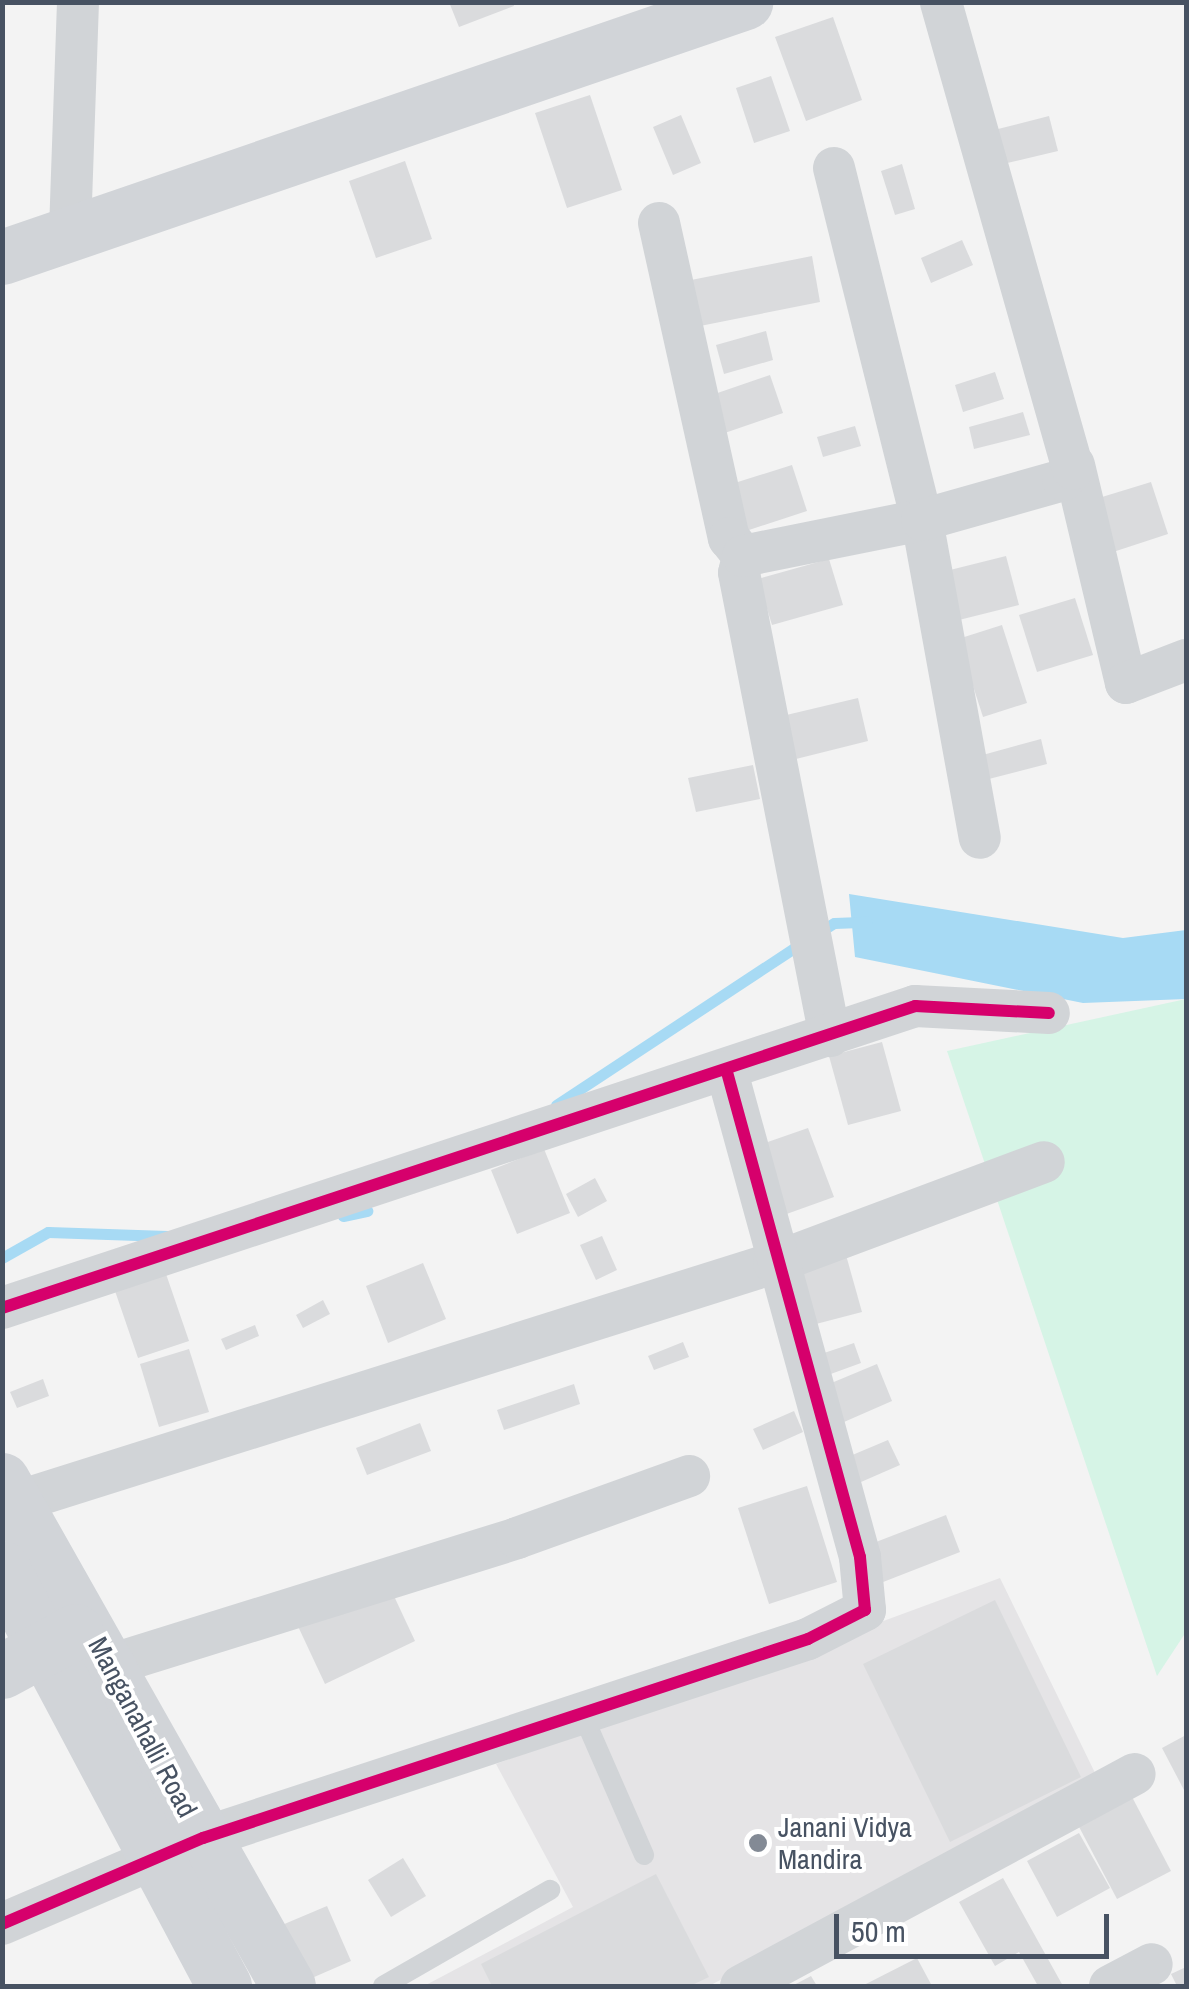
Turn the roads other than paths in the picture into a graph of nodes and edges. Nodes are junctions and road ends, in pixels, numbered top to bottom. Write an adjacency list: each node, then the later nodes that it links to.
1 (78, 2): 6 (street)
2 (745, 2): 6 (main road)
3 (941, 2): 8 (street)
4 (834, 168): 9 (street)
5 (660, 222): 10 (street)
6 (70, 230): 7 (main road)
7 (2, 257)
8 (1074, 465): 9 (street); 11 (street)
9 (922, 520): 10 (street); 12 (street)
10 (743, 556): 14 (street)
11 (1186, 660)
12 (980, 838)
13 (1048, 1014): 14 (street)
14 (830, 1036): 15 (street)
15 (727, 1072): 17 (street); 18 (street)
16 (1044, 1162): 17 (street)
17 (774, 1263): 20 (street); 23 (street)
18 (2, 1308)
19 (689, 1476): 22 (street)
20 (9, 1491): 22 (main road)
21 (2, 1568): 22 (main road)
22 (62, 1652): 25 (main road, Manganahalli Road)
23 (582, 1713): 25 (street); 26 (lane)
24 (1134, 1774): 30 (street)
25 (180, 1847): 28 (street); 31 (main road, Manganahalli Road); 32 (main road, Manganahalli Road)
26 (644, 1855)
27 (550, 1890): 33 (lane)
28 (2, 1924)
29 (1152, 1964): 34 (street)
30 (750, 1984)
31 (224, 1986)
32 (288, 1986)
33 (383, 1986)
34 (1110, 1986)

